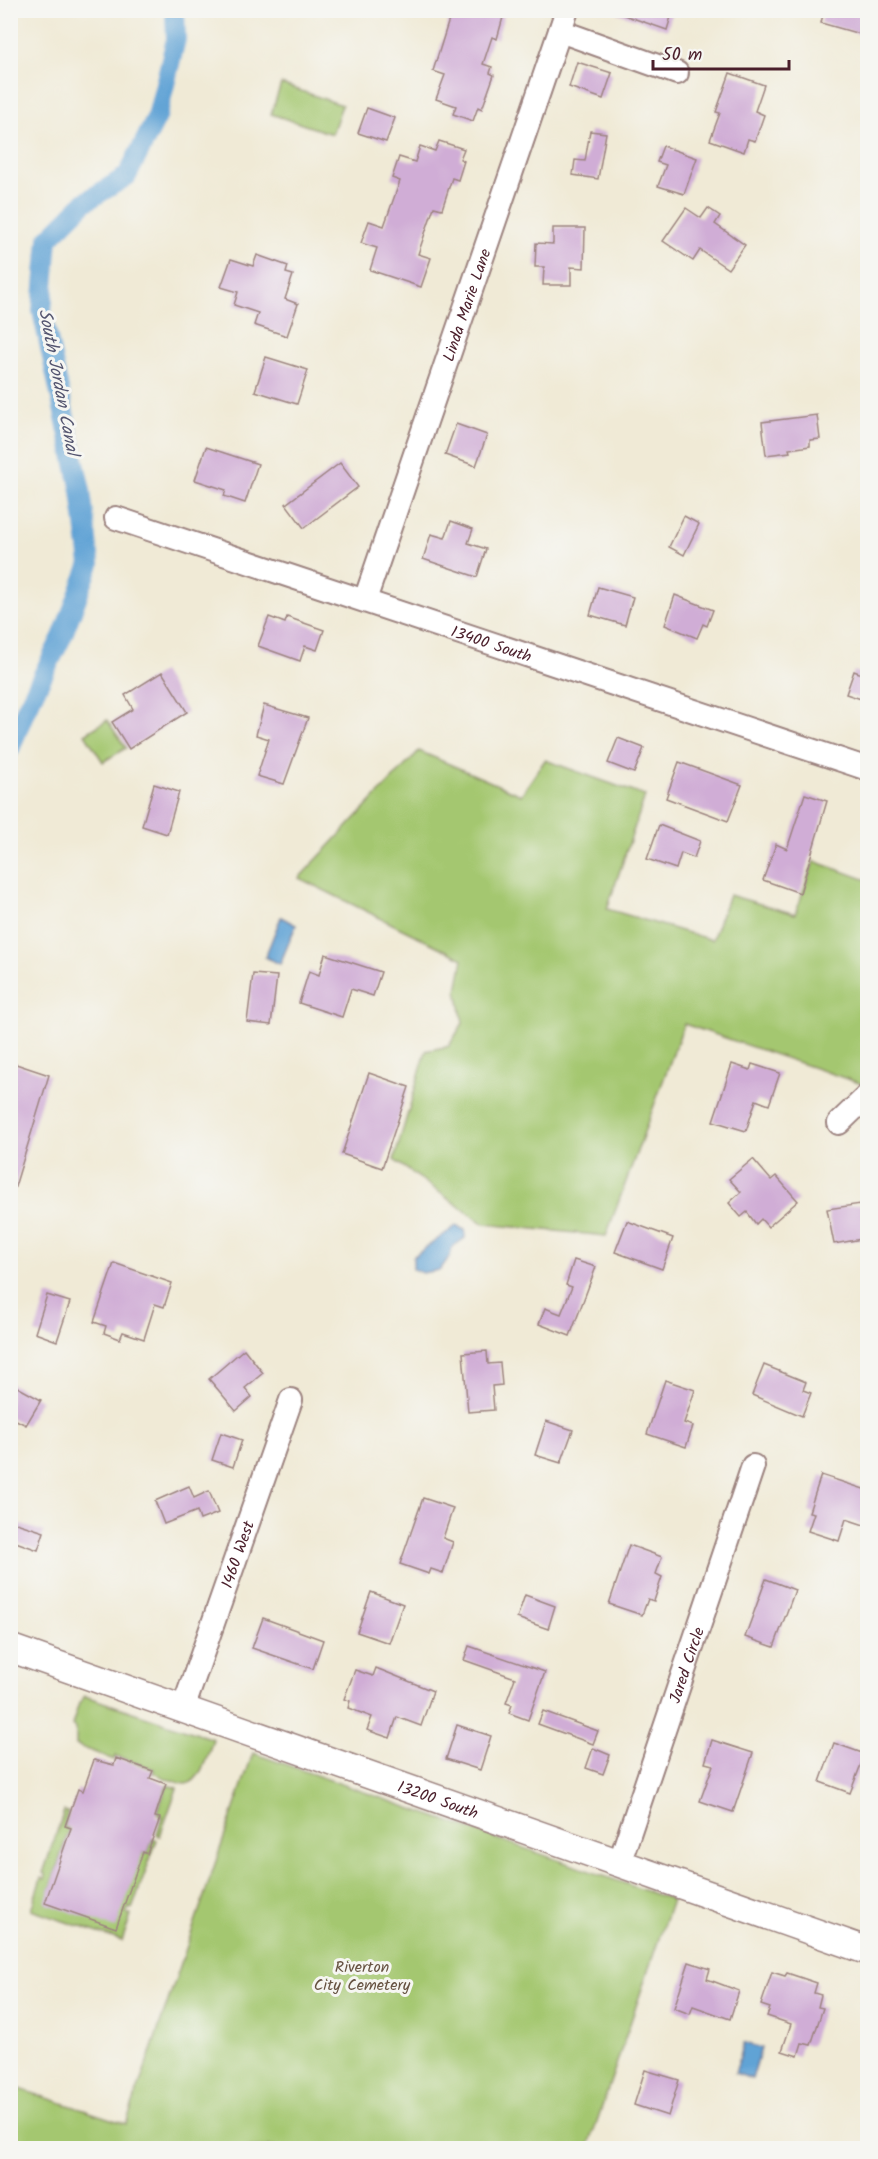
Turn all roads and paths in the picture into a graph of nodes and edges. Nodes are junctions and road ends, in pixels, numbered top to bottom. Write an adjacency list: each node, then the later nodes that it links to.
1 (564, 21): 2 (street); 4 (street, Linda Marie Lane)
2 (677, 73)
3 (116, 518): 4 (street, 13400 South)
4 (365, 600): 5 (street, 13400 South)
5 (867, 769)
6 (867, 1095): 7 (street)
7 (839, 1123)
8 (291, 1400): 11 (street, 1460 West)
9 (753, 1466): 12 (street, Jared Circle)
10 (10, 1648): 11 (street, 13200 South)
11 (183, 1709): 12 (street, 13200 South)
12 (620, 1864): 13 (street, 13200 South)
13 (867, 1951)

